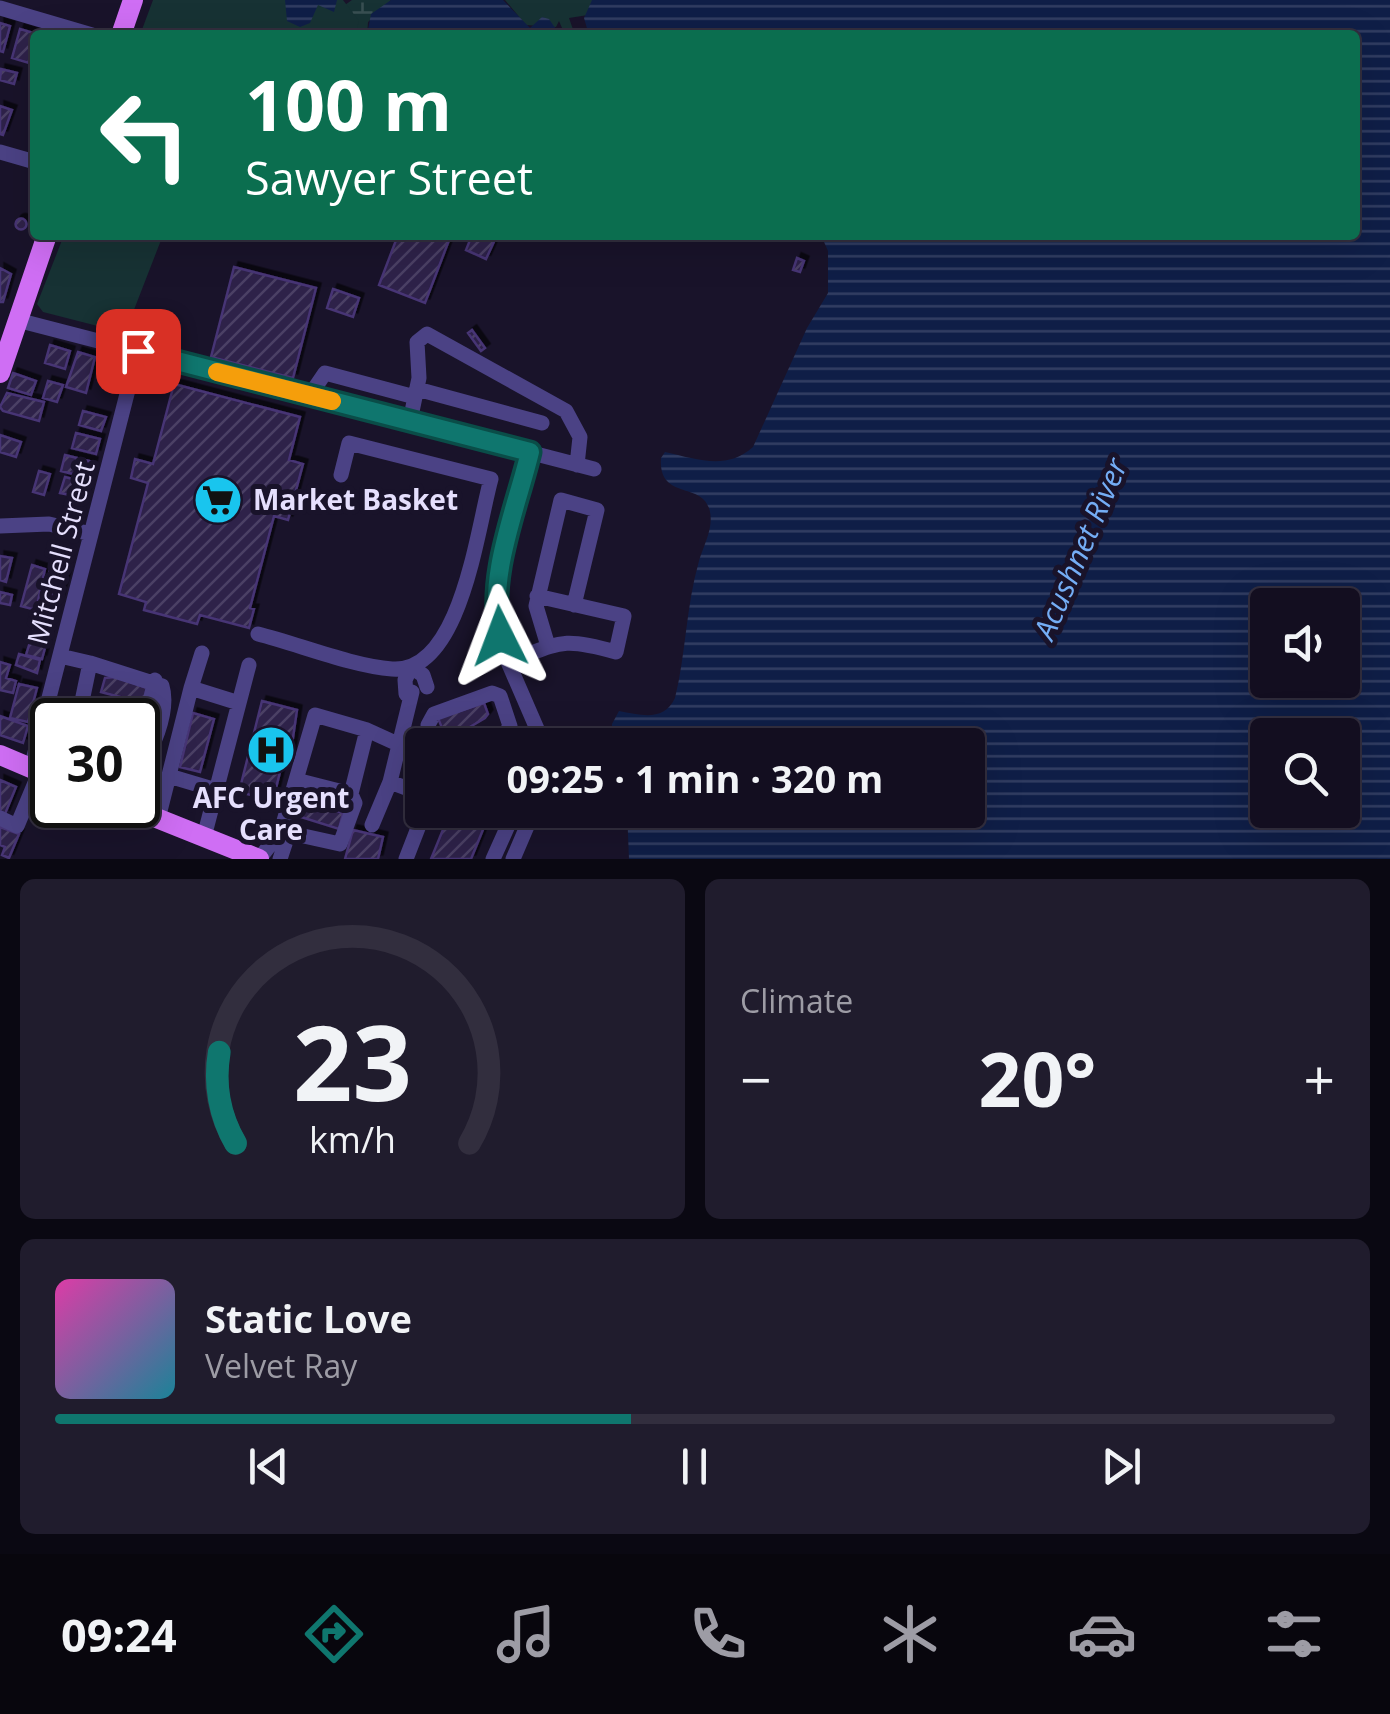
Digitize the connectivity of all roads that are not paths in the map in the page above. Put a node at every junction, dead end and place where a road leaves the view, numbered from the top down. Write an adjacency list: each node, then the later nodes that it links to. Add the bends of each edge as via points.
1 (134, 0): 4 (main road)
2 (0, 8): 3 (street)
3 (75, 30)
4 (122, 30)
5 (0, 152): 6 (street)
6 (30, 161)
7 (45, 240): 8 (main road)
8 (8, 317): 9 (street); 10 (main road)
9 (138, 351): 12 (street); 20 (street, Mitchell Street)
10 (0, 373)
11 (416, 393): 12 (street, via 325,373); 13 (street); 14 (street); 16 (street, via 417,342 427,334 566,411 580,437)
12 (310, 396): 13 (street)
13 (410, 421): 15 (street)
14 (542, 423)
15 (530, 452): 16 (street); 22 (street)
16 (577, 464): 17 (street)
17 (594, 469)
18 (340, 475): 21 (street, via 349,442 492,478)
19 (0, 526): 20 (street, via 50,524)
20 (92, 534): 28 (street, Mitchell Street)
21 (472, 546): 22 (street); 32 (street, via 450,632)
22 (504, 553): 29 (street, via 495,604)
23 (537, 596): 24 (street); 24 (street, via 560,500 597,510); 26 (street)
24 (574, 604): 26 (street, via 624,616 616,652 574,640)
25 (258, 634): 32 (street, via 392,669)
26 (548, 646): 29 (street)
27 (202, 653): 34 (street)
28 (60, 656): 30 (street); 35 (street, Mitchell Street)
29 (508, 662): 42 (street)
30 (90, 663): 33 (street); 36 (street)
31 (249, 665): 38 (street)
32 (411, 667): 44 (street, via 404,680 415,691)
33 (155, 680): 37 (street); 39 (street, via 165,696)
34 (192, 688): 38 (street); 48 (street)
35 (53, 698)
36 (83, 698)
37 (151, 698)
38 (238, 703): 52 (street)
39 (160, 715)
40 (429, 728): 41 (street, via 434,714 485,692 500,696)
41 (507, 728)
42 (534, 728)
43 (366, 730): 44 (street); 49 (street, via 315,715); 53 (street)
44 (401, 746): 45 (street); 50 (street)
45 (405, 748)
46 (0, 755): 47 (main road)
47 (30, 764)
48 (169, 776): 52 (street); 55 (street)
49 (296, 780): 53 (street); 62 (street)
50 (390, 782): 51 (street); 58 (street)
51 (405, 788)
52 (216, 790): 63 (street)
53 (351, 794): 62 (street, via 355,803 340,844)
54 (30, 798): 56 (street, via 17,826)
55 (160, 811)
56 (0, 818)
57 (160, 820): 63 (main road)
58 (372, 826)
59 (417, 828): 66 (street)
60 (507, 828): 67 (street)
61 (526, 828): 68 (street)
62 (281, 831): 64 (street); 65 (street)
63 (204, 837): 64 (main road)
64 (259, 859)
65 (280, 859)
66 (406, 859)
67 (493, 859)
68 (513, 859)

